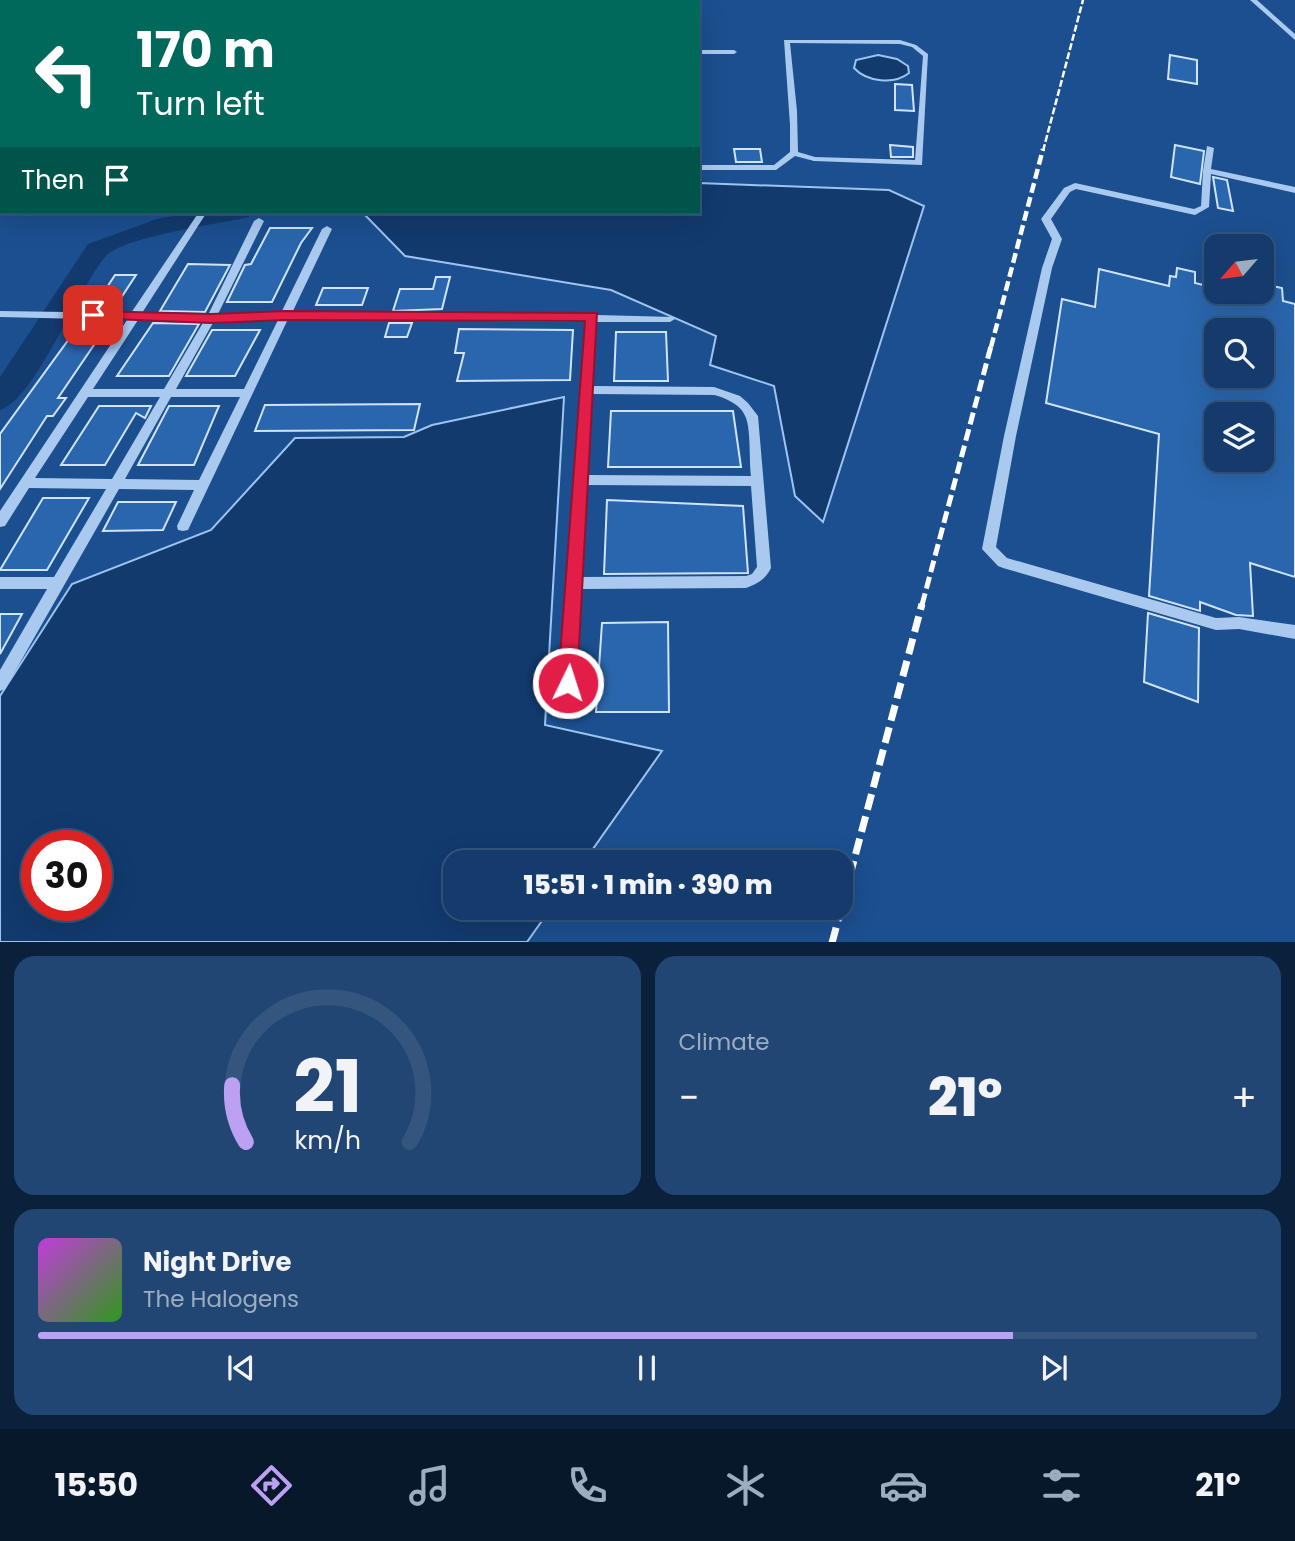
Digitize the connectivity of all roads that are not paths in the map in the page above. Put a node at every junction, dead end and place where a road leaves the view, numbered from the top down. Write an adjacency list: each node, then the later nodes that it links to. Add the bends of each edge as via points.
1 (1253, 0): 2 (street)
2 (1295, 38)
3 (700, 52): 4 (street)
4 (734, 52)
5 (1210, 148): 8 (street)
6 (794, 153): 6 (street, via 814,159 919,163 926,55 900,42 786,41 796,121); 7 (street, via 776,167)
7 (700, 167)
8 (1207, 171): 9 (street); 35 (street, via 1206,207 1200,211 1075,186 1046,219 1057,239 1010,436 989,549 1003,562 1216,624)
9 (1295, 190)
10 (201, 214): 12 (street)
11 (259, 220): 19 (street)
12 (192, 229): 18 (street)
13 (327, 229): 16 (street)
14 (0, 314): 15 (street)
15 (71, 314): 18 (street)
16 (285, 316): 17 (street); 19 (street); 24 (street)
17 (592, 316): 20 (street); 21 (street)
18 (135, 317): 19 (street); 22 (street)
19 (211, 318): 23 (street)
20 (670, 318)
21 (587, 390): 25 (street); 26 (street, via 732,395 752,416)
22 (87, 393): 23 (street); 27 (street)
23 (167, 393): 24 (street); 28 (street)
24 (247, 393): 29 (street)
25 (581, 480): 26 (street); 34 (street)
26 (757, 481): 34 (street, via 764,568 757,578 747,582)
27 (26, 482): 28 (street); 30 (street)
28 (116, 484): 29 (street); 33 (street)
29 (204, 485): 31 (street)
30 (0, 522)
31 (183, 526)
32 (0, 583): 33 (street)
33 (58, 583): 37 (street)
34 (574, 583): 36 (street)
35 (1295, 632)
36 (568, 683)
37 (0, 684)

